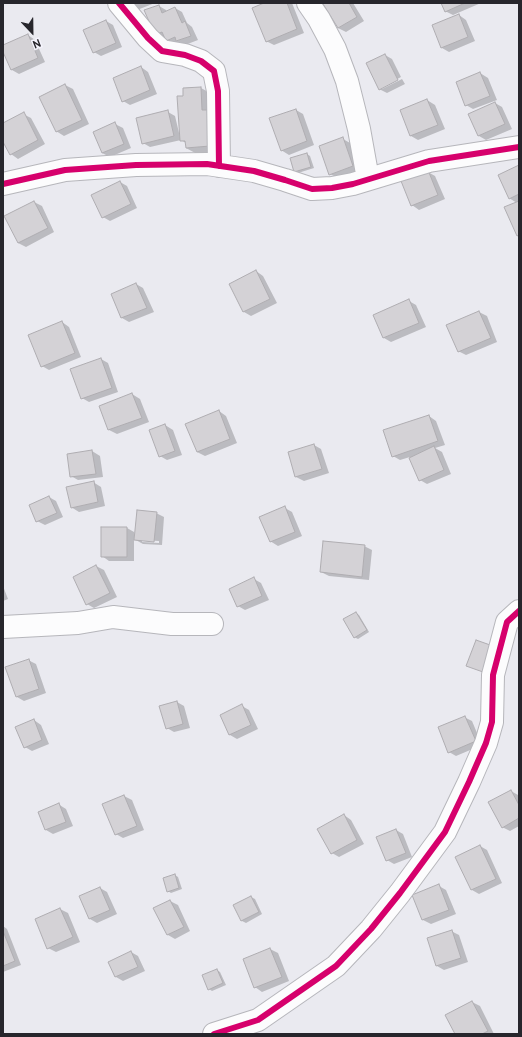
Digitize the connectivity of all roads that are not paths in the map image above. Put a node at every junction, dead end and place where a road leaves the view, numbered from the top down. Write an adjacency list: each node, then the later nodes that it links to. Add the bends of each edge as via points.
1 (119, 3): 4 (street, via 162,51 201,61 214,71 218,91)
2 (308, 3): 5 (street, via 335,49 347,81)
3 (519, 147): 5 (street, via 429,161)
4 (218, 166): 5 (street, via 254,171 312,189 332,188); 6 (street, via 136,165 65,170)
5 (368, 179)
6 (4, 182)
7 (519, 612): 10 (street, via 507,622 493,675 492,722 486,743 445,832 372,929 336,966)
8 (212, 624): 9 (street, via 172,624 113,617 78,623)
9 (3, 627)
10 (259, 1027): 11 (street)
11 (214, 1034)

